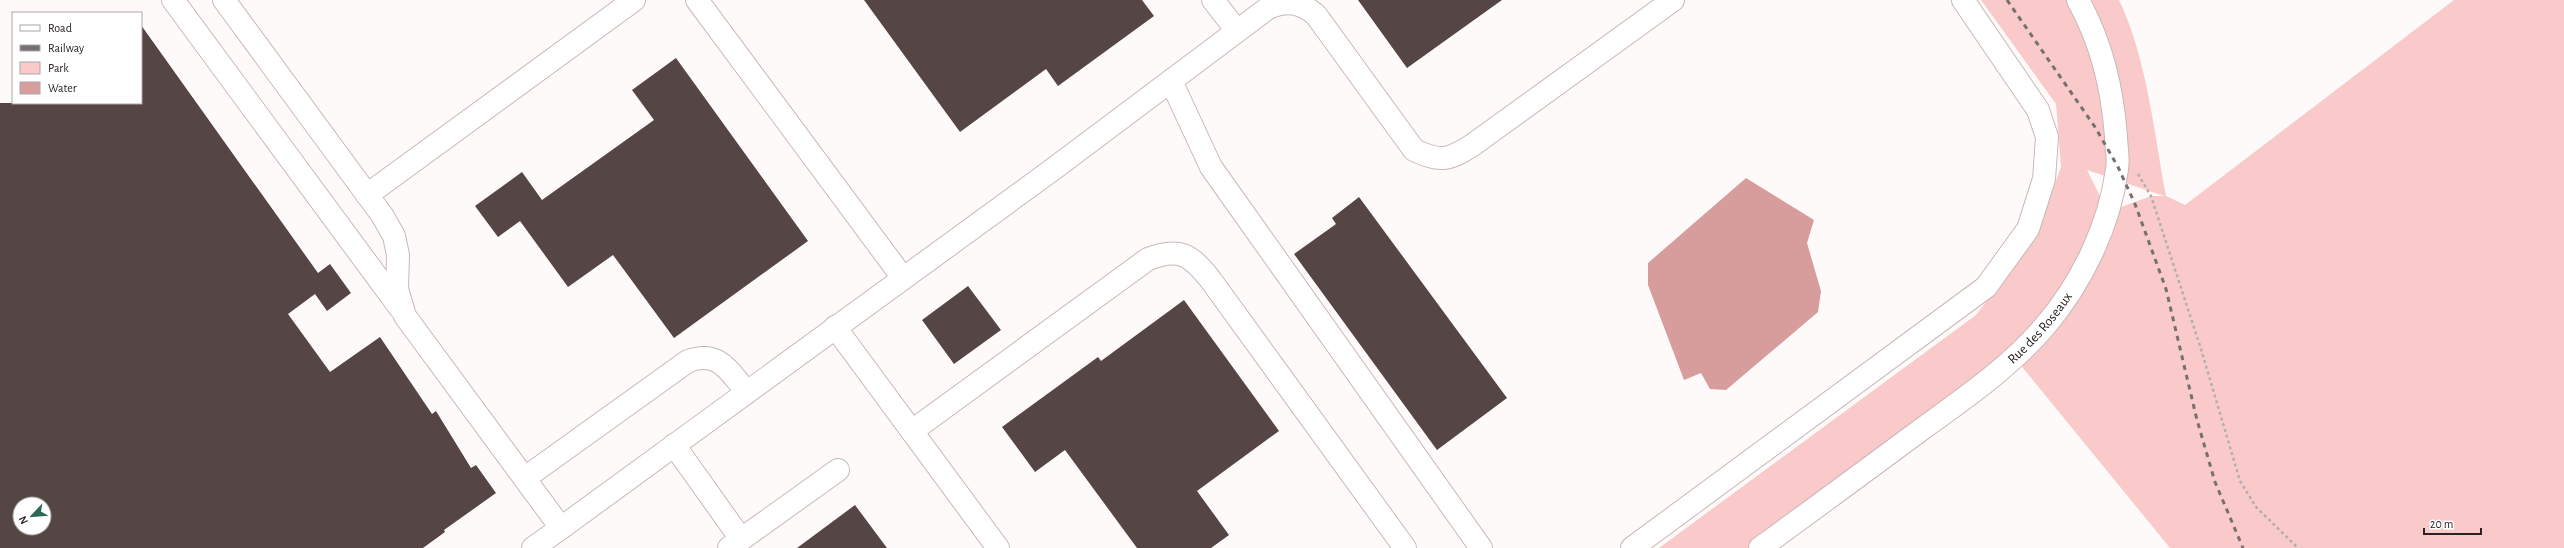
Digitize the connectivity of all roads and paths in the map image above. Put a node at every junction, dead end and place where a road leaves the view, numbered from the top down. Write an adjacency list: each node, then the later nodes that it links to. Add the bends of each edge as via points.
1 (173, 0): 14 (street)
2 (224, 0): 12 (street)
3 (634, 0): 12 (street)
4 (697, 0): 13 (street)
5 (1214, 0): 9 (street)
6 (1673, 0): 9 (street, via 1474,144 1458,155 1446,159 1432,159 1414,150 1316,15 1307,8 1296,4 1277,4)
7 (1963, 0): 27 (street, via 2038,110 2047,137 2044,178 2028,229 1986,287)
8 (2078, 0): 28 (street, Rue des Roseaux, via 2091,24 2106,65 2113,103 2118,167 2108,212 2066,299 2034,337 1980,387)
9 (1237, 32): 10 (street)
10 (1171, 80): 13 (street); 26 (street, via 1211,167)
11 (2135, 171): 29 (path, via 2151,196 2201,348 2240,481 2256,507)
12 (367, 195): 14 (street, via 394,236 398,255 397,289)
13 (903, 278): 15 (street)
14 (405, 316): 20 (street)
15 (835, 328): 16 (street); 17 (street)
16 (747, 392): 18 (street); 20 (street, via 721,363 712,358 701,357 688,362)
17 (912, 431): 24 (street); 25 (street, via 1148,259 1166,252 1182,254 1195,261 1210,279)
18 (674, 445): 21 (street); 22 (street)
19 (838, 470): 22 (street)
20 (525, 478): 21 (street)
21 (561, 528): 23 (street)
22 (735, 544)
23 (533, 548)
24 (998, 548)
25 (1405, 548)
26 (1481, 548)
27 (1632, 548)
28 (1760, 548)
29 (2298, 548)

